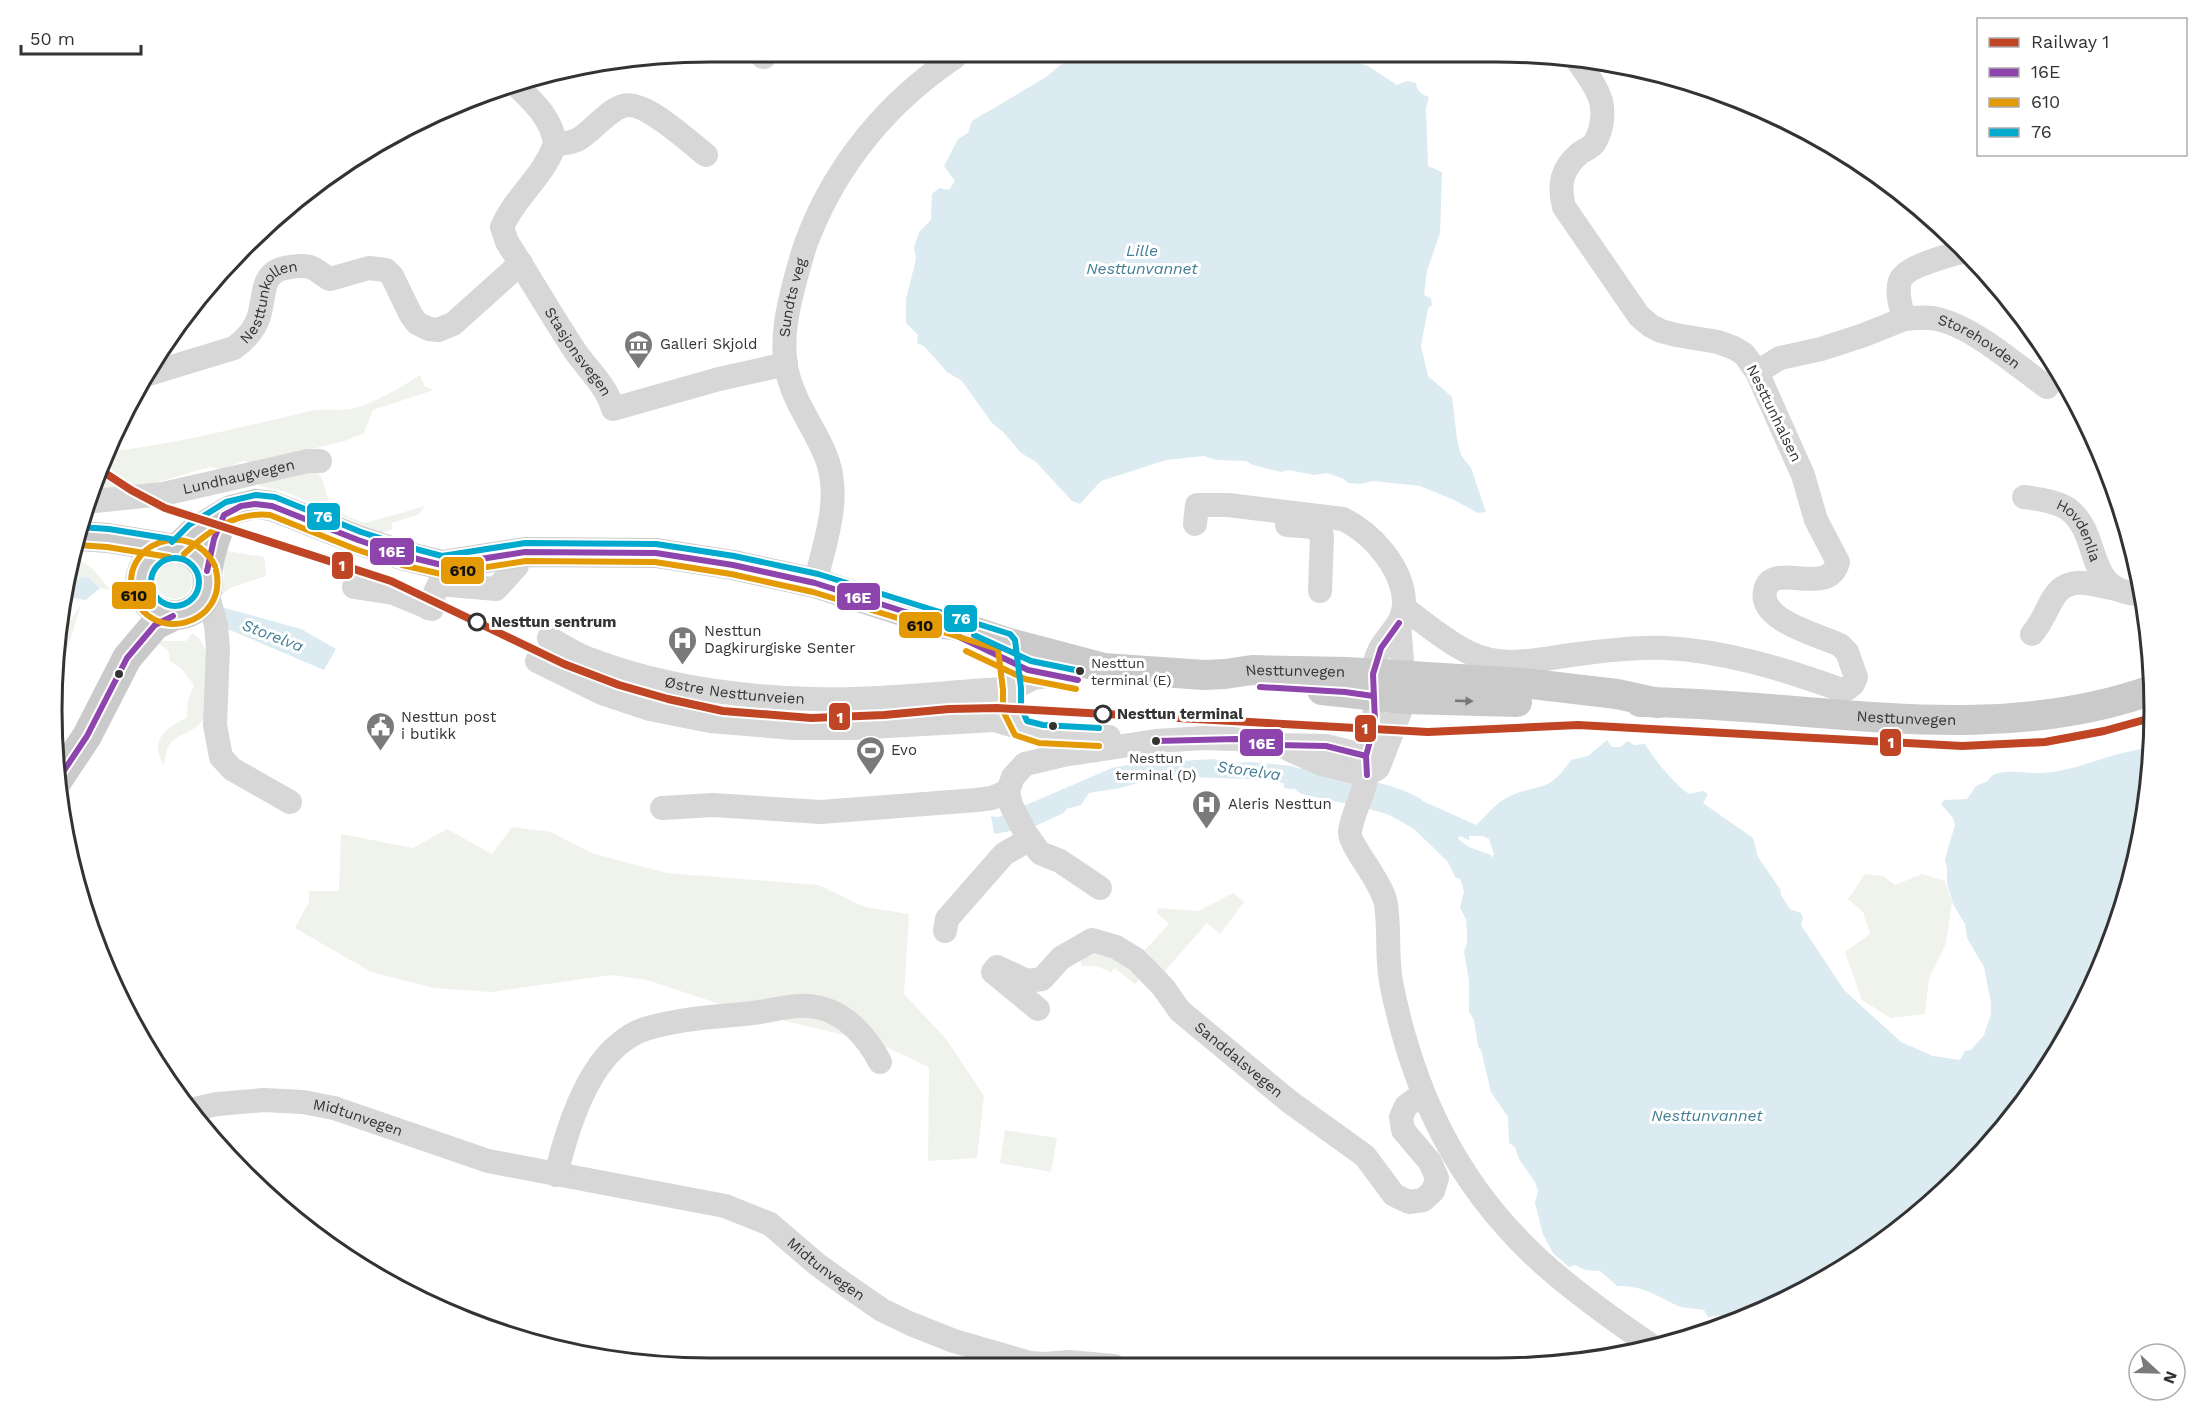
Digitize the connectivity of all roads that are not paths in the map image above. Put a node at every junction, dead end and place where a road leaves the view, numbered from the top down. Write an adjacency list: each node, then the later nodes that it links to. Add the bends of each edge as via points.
1 (948, 62): 9 (street, Sundts veg, via 905,94 872,129 826,200 807,238 786,318)
2 (1582, 67): 11 (street, Nesttunhalsen, via 1601,102 1601,126 1594,143 1566,168 1560,194 1564,207 1639,316 1660,331 1734,348 1744,354)
3 (521, 90): 4 (street, via 540,109)
4 (555, 144): 5 (street, via 579,141 622,106 633,105); 7 (street, Stasjonsvegen, via 544,170 509,211 502,227)
5 (706, 155)
6 (1956, 254): 8 (street, via 1904,274 1898,292)
7 (525, 269): 9 (street, Stasjonsvegen, via 586,368 607,392 613,408); 10 (street, Nesttunkollen, via 453,324 438,330 417,323 386,270 369,268 330,279 310,267 281,268 269,278 259,316 244,341 234,348)
8 (1904, 319): 11 (street, Storehovden, via 1842,342 1780,358); 12 (street, Storehovden, via 1939,319 1953,324)
9 (786, 364): 25 (street, Sundts veg, via 797,402 826,456 831,474 831,515)
10 (157, 371)
11 (1757, 372): 32 (street, Nesttunhalsen, via 1803,475 1816,520 1838,562 1833,574 1826,578 1773,580 1765,589 1764,598 1773,614 1782,620 1840,645 1847,652 1856,677 1846,689 1738,659 1667,648 1524,663 1499,662 1467,652)
12 (2047, 387)
13 (320, 461): 15 (street, Lundhaugvegen, via 163,494)
14 (2024, 497): 27 (street, Hovdenlia, via 2067,508 2087,533 2099,572)
15 (96, 501)
16 (224, 515): 22 (main road, Nesttunvegen); 24 (main road, via 214,539); 25 (main road, Nesttunvegen, via 241,506 272,506 358,540 442,565 525,552 656,554)
17 (1273, 517): 18 (street); 19 (street, via 1228,505 1197,505); 28 (street, via 1314,527 1322,536); 32 (street, via 1327,516 1356,525 1398,577 1404,599)
18 (1224, 519)
19 (1195, 524)
20 (86, 536): 22 (main road)
21 (85, 539): 30 (main road, via 119,562)
22 (174, 548): 24 (main road, via 196,555); 30 (main road, via 159,551 143,568)
23 (517, 566): 26 (street, via 496,589 439,584 430,609 393,593)
24 (207, 582): 31 (main road, via 197,607); 35 (street)
25 (815, 583): 38 (main road, Nesttunvegen, via 943,624)
26 (354, 586)
27 (2117, 589): 29 (street, Hovdenlia); 33 (street, Hovdenlia, via 2085,583 2062,586)
28 (1320, 591)
29 (2133, 593)
30 (144, 596): 31 (main road, via 154,608); 36 (main road)
31 (178, 615): 35 (street, via 198,624); 36 (main road, via 155,625)
32 (1402, 616): 39 (street, via 1381,648); 40 (street)
33 (2032, 634)
34 (549, 638): 38 (street, Østre Nesttunveien, via 588,659 656,679 745,695 868,698)
35 (219, 648): 47 (street, via 215,725 221,757 232,769)
36 (127, 658): 44 (main road, via 87,736)
37 (537, 660): 42 (street, via 602,693 650,709 710,721 852,728 995,720)
38 (1007, 671): 39 (main road, Nesttunvegen, via 1104,668 1204,675 1252,670); 39 (main road, Nesttunvegen, via 1028,670 1096,682 1189,690 1260,687 1345,692); 42 (street, via 1012,709)
39 (1373, 685): 40 (main road, Nesttunvegen); 45 (street, via 1375,722)
40 (1405, 688): 41 (main road, Nesttunvegen, via 1523,683 1658,703 1924,720 2008,720 2088,709); 45 (street, via 1378,768)
41 (2143, 693)
42 (1021, 728): 43 (street, via 1041,734)
43 (1156, 741): 45 (street, via 1236,739 1326,746); 46 (street, via 1025,764 1013,777)
44 (64, 764)
45 (1366, 770): 54 (street, via 1349,833 1386,904 1391,985)
46 (1009, 798): 48 (street, via 821,812 713,806); 49 (street)
47 (290, 802)
48 (662, 808)
49 (1024, 840): 50 (street); 51 (street, via 1004,854 947,919)
50 (1100, 888)
51 (952, 925)
52 (1038, 1009): 54 (street, Sanddalsvegen, via 993,972 997,967 1028,981 1042,979 1061,958 1092,940 1116,947 1137,960 1180,1011 1290,1102 1365,1156 1394,1196 1408,1202 1423,1200 1433,1191 1437,1178 1430,1162 1403,1130 1401,1117 1406,1106)
53 (880, 1062): 56 (street, via 858,1030 821,1008 783,1007 644,1029 616,1047 599,1066 583,1093)
54 (1422, 1094): 57 (street, via 1444,1139 1511,1232 1567,1284)
55 (198, 1108): 56 (street, Midtunvegen, via 264,1100 303,1102 334,1108 488,1161)
56 (556, 1175): 58 (street, Midtunvegen, via 713,1203 744,1213 770,1224 818,1265 882,1310 954,1341)
57 (1644, 1341)
58 (1013, 1358)

